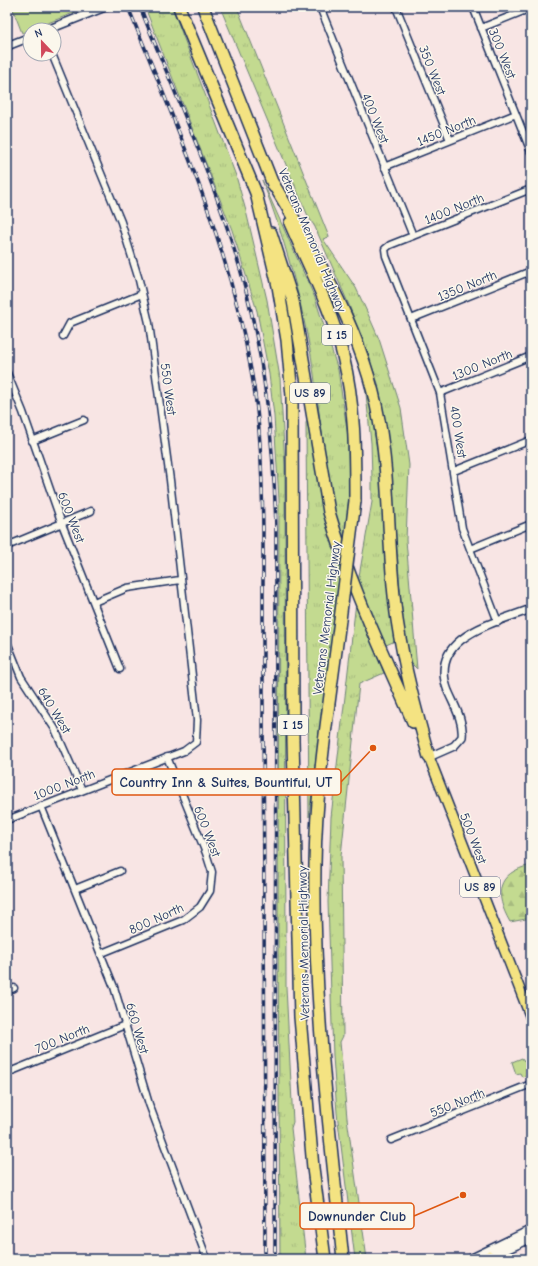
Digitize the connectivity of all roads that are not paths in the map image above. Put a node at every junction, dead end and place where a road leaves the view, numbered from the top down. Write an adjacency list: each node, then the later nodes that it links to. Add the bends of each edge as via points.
1 (105, 7): 8 (street)
2 (179, 7): 19 (highway, Veterans Memorial Highway / I 15)
3 (203, 7): 17 (highway, Veterans Memorial Highway / I 15)
4 (320, 7): 16 (street, 400 West)
5 (396, 7): 14 (street, 350 West)
6 (473, 7): 9 (street, 300 West)
7 (531, 8): 9 (street)
8 (62, 24)
9 (481, 28): 13 (street, 300 West)
10 (22, 40): 11 (street)
11 (7, 46)
12 (55, 62): 23 (street, 550 West, via 121,222)
13 (516, 114): 14 (street, 1450 North); 15 (street, 300 West)
14 (450, 140): 16 (street, 1450 North)
15 (531, 152)
16 (384, 166): 20 (street, 400 West)
17 (271, 180): 45 (highway, US 89, via 321,265 348,321 371,387 379,420 387,478 397,620 409,686); 66 (highway, Veterans Memorial Highway / I 15, bridge, via 333,321 352,406 355,446 355,501 326,733 315,863 320,1032)
18 (531, 189): 20 (street, 1400 North)
19 (256, 193): 45 (highway, US 89, via 293,301 322,482 338,544 367,617); 65 (highway, Veterans Memorial Highway / I 15, via 278,286 287,340 292,396 293,740 300,1017 313,1168)
20 (412, 236): 21 (street, 1400 North)
21 (385, 249): 24 (street, 400 West)
22 (531, 271): 24 (street, 1350 North)
23 (142, 294): 25 (street, via 70,323); 38 (street, 550 West, via 149,323 161,409)
24 (411, 319): 28 (street, 400 West)
25 (63, 336)
26 (531, 356): 28 (street, 1300 North)
27 (7, 373): 31 (street, 600 West)
28 (440, 393): 32 (street, 400 West)
29 (84, 420): 31 (street)
30 (531, 440): 32 (street)
31 (32, 441): 34 (street, 600 West)
32 (454, 471): 37 (street, 400 West, via 462,528)
33 (91, 511): 34 (street)
34 (62, 524): 36 (street); 39 (street, 600 West)
35 (531, 524): 37 (street)
36 (7, 546)
37 (470, 549): 41 (street, 400 West)
38 (180, 580): 39 (street, via 127,588); 44 (street, 550 West, via 198,720)
39 (94, 602): 43 (street, 600 West)
40 (531, 609): 41 (street)
41 (498, 622): 45 (street, via 464,636 449,652 444,677 462,726 462,737 454,746)
42 (7, 642): 47 (street, 640 West, via 21,677 55,729)
43 (120, 669)
44 (196, 742): 46 (street, 1000 North, via 184,751)
45 (429, 756): 56 (main road, 500 West / US 89)
46 (167, 757): 47 (street, 1000 North); 52 (street, 600 West, via 206,853 212,872)
47 (82, 790): 48 (street, 1000 North)
48 (41, 806): 49 (street, 1000 North); 51 (street, 660 West)
49 (7, 820)
50 (120, 871): 51 (street)
51 (75, 889): 53 (street, 660 West)
52 (210, 891): 53 (street, 800 North, via 200,908 184,920)
53 (102, 953): 57 (street, 660 West)
54 (14, 988): 55 (street)
55 (7, 991)
56 (531, 1018)
57 (125, 1025): 58 (street, 700 North); 64 (street, 660 West, via 149,1104)
58 (7, 1073)
59 (531, 1084): 60 (street, 550 North)
60 (391, 1140)
61 (531, 1230): 67 (main road)
62 (531, 1238): 63 (main road)
63 (487, 1258)
64 (206, 1259)
65 (325, 1259)
66 (343, 1259)
67 (471, 1259)

